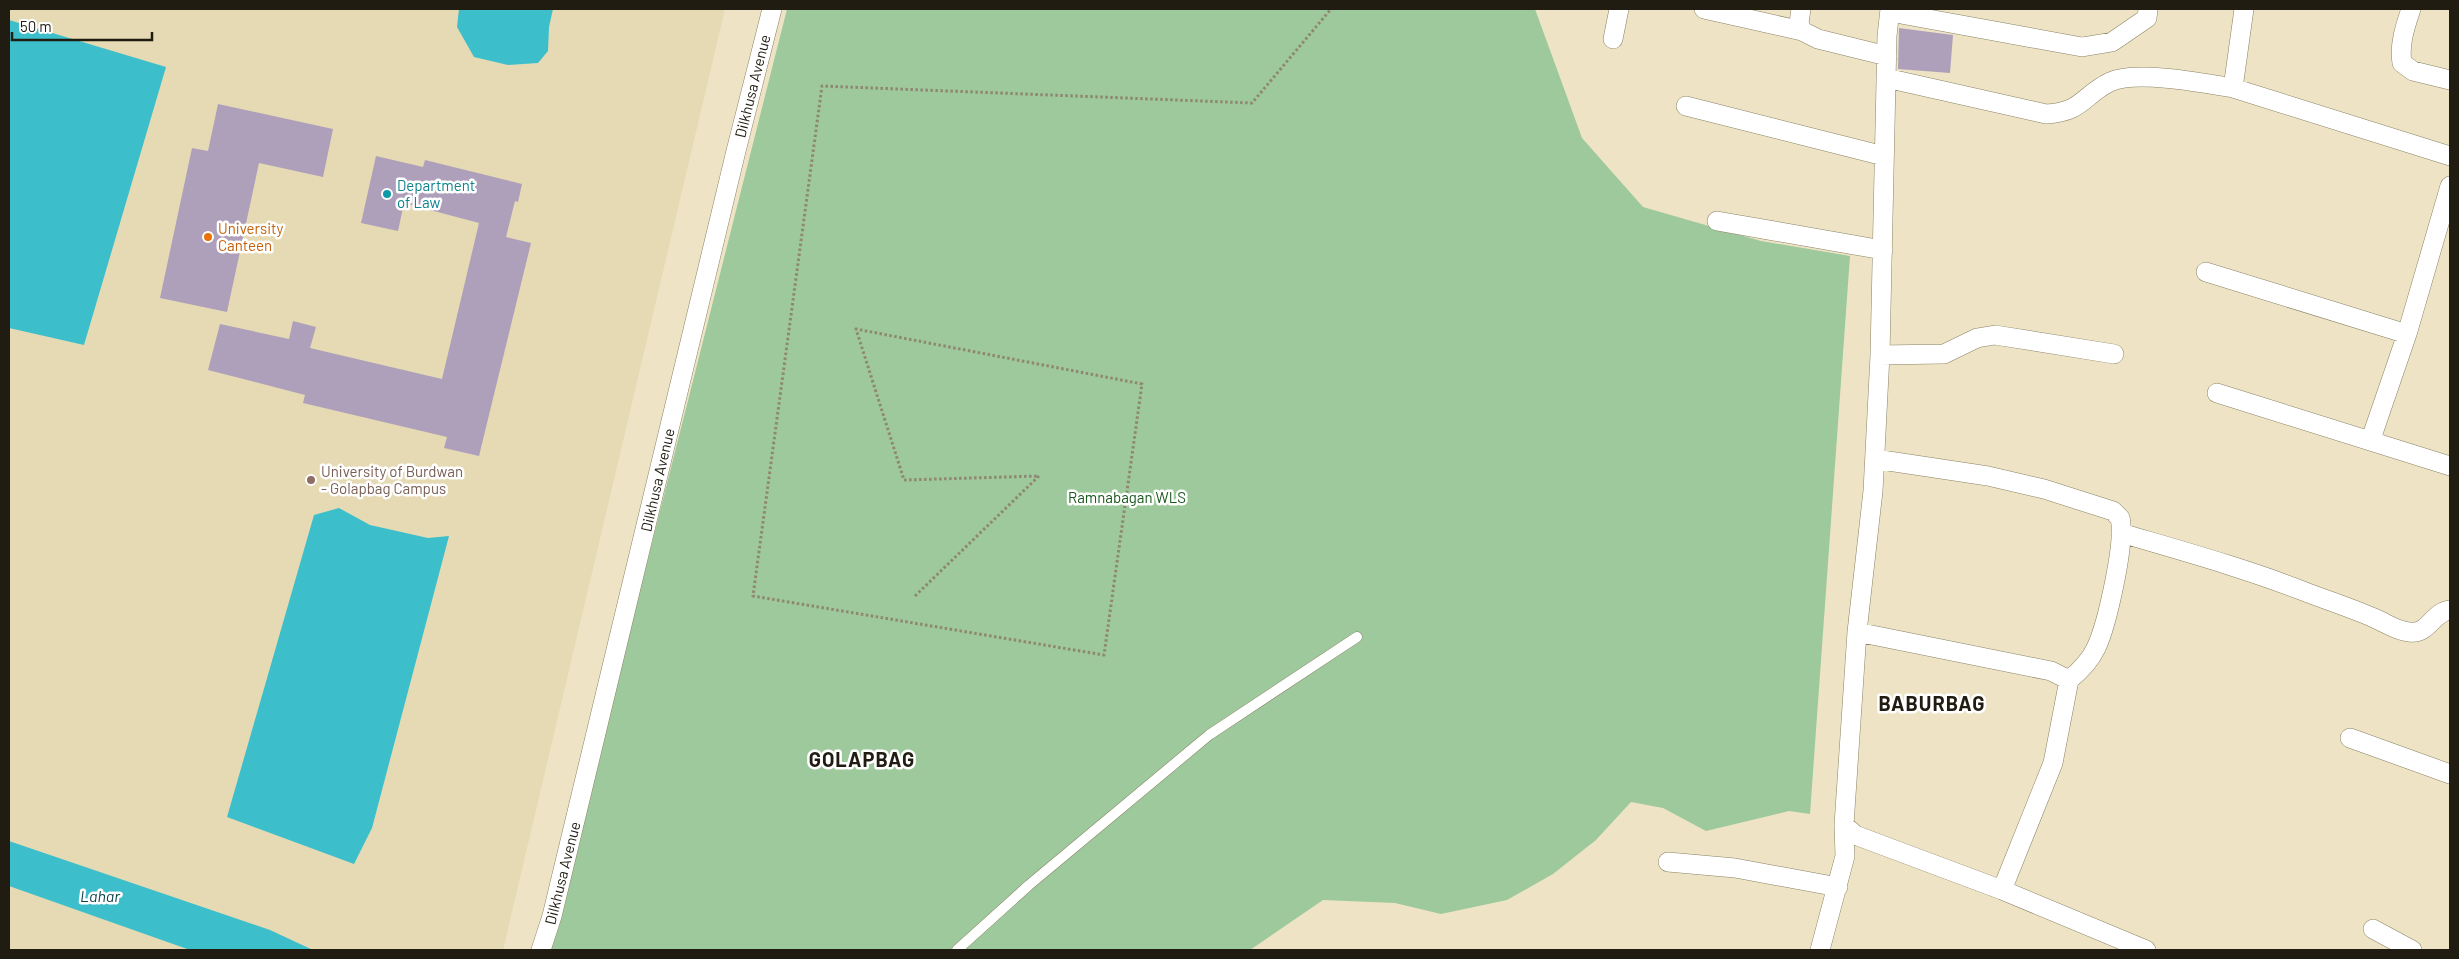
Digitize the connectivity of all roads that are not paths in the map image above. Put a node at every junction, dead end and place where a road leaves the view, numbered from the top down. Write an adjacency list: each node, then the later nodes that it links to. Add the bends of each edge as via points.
1 (772, 9): 41 (street, Dilkhusa Avenue, via 552,916)
2 (1619, 9): 10 (street)
3 (1704, 9): 9 (street)
4 (1801, 9): 9 (street, via 1799,23)
5 (2148, 9): 8 (street, via 2147,18 2112,42 2082,47)
6 (2244, 9): 14 (street)
7 (2411, 9): 13 (street, via 2402,39 2402,63 2413,71)
8 (1890, 10): 11 (street)
9 (1802, 32): 11 (street)
10 (1613, 39)
11 (1886, 56): 12 (street)
12 (1886, 78): 14 (street, via 2046,114 2062,113 2081,104 2110,82 2127,78 2197,82); 16 (street)
13 (2450, 80)
14 (2233, 88): 17 (street)
15 (1686, 106): 16 (street)
16 (1884, 156): 20 (street)
17 (2450, 156)
18 (2450, 186): 22 (street)
19 (1717, 221): 20 (street)
20 (1882, 250): 24 (street)
21 (2206, 272): 22 (street)
22 (2407, 334): 26 (street)
23 (2114, 354): 24 (street, via 1995,336 1977,338 1944,354)
24 (1880, 355): 27 (street)
25 (2217, 393): 26 (street)
26 (2370, 439): 28 (street)
27 (1875, 460): 29 (street, via 1988,476 2044,489 2113,511 2120,518); 31 (street)
28 (2450, 466)
29 (2121, 533): 30 (street, via 2290,586 2398,630 2420,631 2429,626 2436,616); 33 (street, via 2103,632 2086,665)
30 (2450, 610)
31 (1857, 632): 33 (street, via 2051,671); 36 (street)
32 (1357, 637): 42 (lane, via 1209,735 1029,885)
33 (2068, 680): 39 (street, via 2052,763)
34 (2350, 738): 35 (street)
35 (2450, 774)
36 (1844, 825): 38 (street, via 1845,856); 39 (street, via 1862,837)
37 (1668, 862): 38 (street, via 1735,868)
38 (1838, 887): 43 (street)
39 (2002, 890): 44 (street)
40 (2372, 929): 45 (street)
41 (541, 950)
42 (957, 950)
43 (1820, 950)
44 (2146, 950)
45 (2412, 950)

